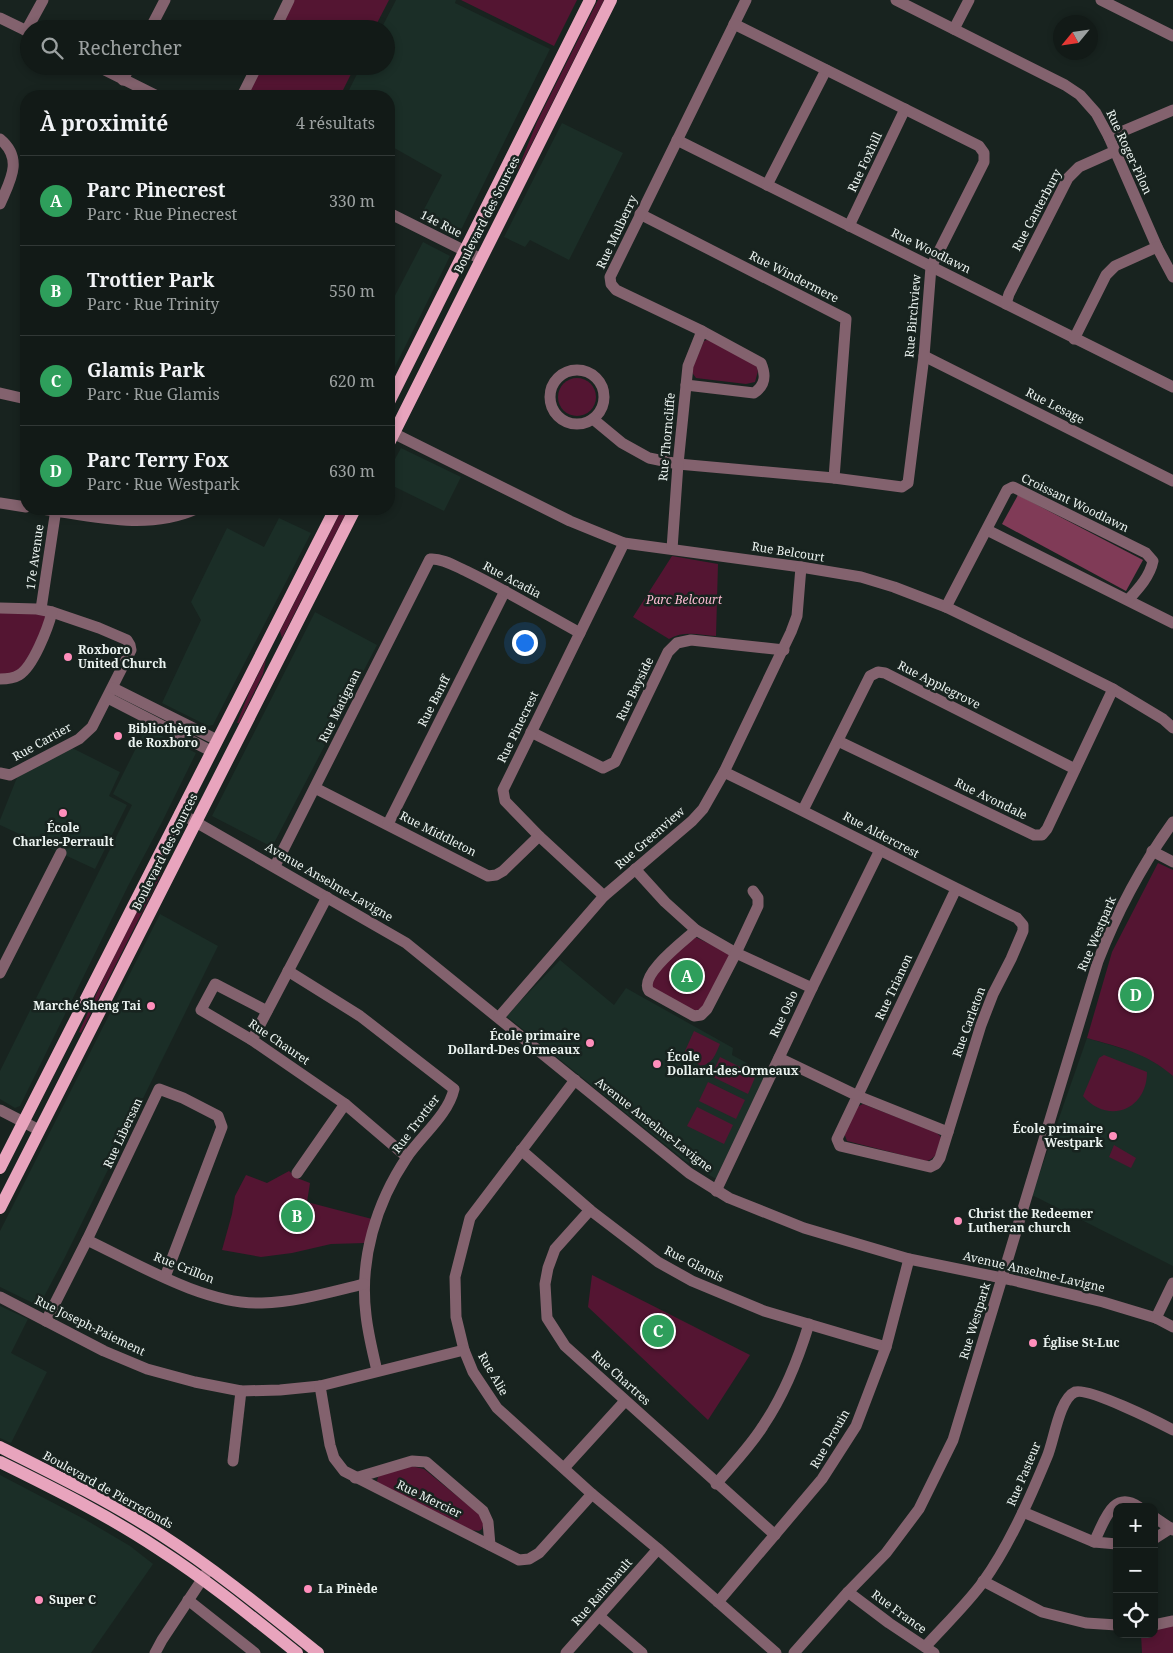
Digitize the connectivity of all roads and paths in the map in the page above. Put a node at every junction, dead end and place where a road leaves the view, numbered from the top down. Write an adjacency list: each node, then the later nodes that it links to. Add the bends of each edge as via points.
1 (43, 0): 12 (street)
2 (165, 0): 13 (street)
3 (289, 0): 14 (street)
4 (590, 0): 38 (main road, Boulevard des Sources)
5 (611, 0): 39 (main road, Boulevard des Sources)
6 (746, 0): 15 (street, Rue Mulberry)
7 (896, 0): 17 (street, Rue Roger-Pilon)
8 (969, 0): 17 (street)
9 (1101, 0): 10 (street)
10 (1123, 5): 18 (street)
11 (0, 18): 16 (street)
12 (34, 20)
13 (155, 20)
14 (279, 20)
15 (734, 24): 19 (street, Rue Birchview); 30 (street, Rue Mulberry)
16 (20, 28)
17 (954, 29): 28 (street, Rue Roger-Pilon, via 1080,95 1096,113)
18 (1173, 36)
19 (826, 70): 26 (street, Rue Birchview); 32 (street)
20 (114, 75): 23 (street)
21 (126, 75): 23 (street)
22 (252, 75): 25 (street)
23 (123, 80): 24 (street)
24 (144, 90)
25 (245, 90)
26 (905, 109): 36 (street, Rue Foxhill); 40 (street, Rue Birchview, via 979,146 984,153 984,162)
27 (1173, 110): 28 (street)
28 (1109, 137): 31 (street, Rue Roger-Pilon)
29 (0, 139): 33 (street, via 7,144 14,159 13,173)
30 (677, 140): 32 (street, Rue Woodlawn); 34 (street, Rue Mulberry)
31 (1115, 151): 37 (street, Rue Roger-Pilon); 42 (street, Rue Canterbury, via 1079,167 1068,178)
32 (767, 185): 36 (street, Rue Woodlawn)
33 (0, 204)
34 (640, 214): 43 (street, Rue Mulberry, via 610,277 611,284 616,290); 55 (street, Rue Windermere, via 846,319)
35 (395, 216): 38 (street, 14e Rue)
36 (849, 226): 40 (street, Rue Woodlawn)
37 (1157, 247): 41 (street, Rue Roger-Pilon); 44 (street, via 1116,266 1106,275)
38 (465, 251): 39 (street, 14e Rue); 48 (main road, Boulevard des Sources)
39 (481, 259): 52 (main road, Boulevard des Sources)
40 (931, 267): 42 (street, Rue Woodlawn); 45 (street, Rue Birchview)
41 (1173, 277)
42 (1006, 304): 44 (street, Rue Woodlawn)
43 (702, 330): 46 (street, Rue Thorncliffe, via 688,366); 46 (street, Rue Mulberry, via 761,363 764,380 754,393)
44 (1074, 339): 47 (street, Rue Woodlawn)
45 (924, 356): 55 (street, Rue Birchview, via 908,483 902,487); 56 (street, Rue Lesage)
46 (686, 385): 54 (street, Rue Thorncliffe)
47 (1173, 387)
48 (395, 390)
49 (0, 393): 50 (street)
50 (20, 398)
51 (593, 419): 51 (street, via 586,423 569,423 556,413 550,397 562,375 580,371 588,373 602,386 604,404); 54 (street, Rue Birchview, via 622,443 649,458)
52 (395, 426)
53 (395, 438): 65 (street, Rue Belcourt, via 570,521)
54 (678, 464): 55 (street, Rue Birchview); 66 (street, Rue Thorncliffe)
55 (834, 478)
56 (1173, 482)
57 (0, 503): 58 (street)
58 (20, 505)
59 (56, 515): 73 (street, 17e Avenue)
60 (88, 515): 61 (street, via 134,522)
61 (175, 515)
62 (332, 515): 75 (main road, Boulevard des Sources)
63 (353, 515): 79 (main road, Boulevard des Sources)
64 (987, 530): 70 (street); 70 (street, Croissant Woodlawn, via 1006,490 1013,487 1146,553 1153,561 1152,569); 71 (street, Croissant Woodlawn)
65 (624, 542): 66 (street, Rue Belcourt); 76 (street, Rue Pinecrest)
66 (672, 549): 68 (street, Rue Belcourt)
67 (430, 559): 69 (street, Rue Acadia, via 449,563); 89 (street, Rue Matignan)
68 (800, 567): 71 (street, Rue Belcourt, via 861,577); 77 (street, Rue Greenview, via 797,616)
69 (505, 591): 76 (street, Rue Acadia); 94 (street, Rue Banff)
70 (1129, 600): 74 (street)
71 (946, 607): 80 (street, Rue Belcourt)
72 (0, 608): 73 (street, Rue Cartier)
73 (47, 610): 78 (street, 17e Avenue, via 46,629 31,661 18,676); 81 (street, Rue Cartier, via 127,640 131,650)
74 (1173, 623)
75 (272, 632): 79 (main road, via 277,640 268,663); 85 (main road, Boulevard des Sources)
76 (580, 634): 83 (street, Rue Pinecrest)
77 (784, 650): 83 (street, Rue Bayside, via 691,640 677,643 668,652 615,762 603,768); 87 (street, Rue Greenview)
78 (0, 679)
79 (269, 679): 92 (main road, Boulevard des Sources)
80 (1113, 689): 82 (street, Rue Belcourt); 86 (street, Rue Avondale)
81 (110, 693): 85 (street); 88 (street, Rue Cartier, via 92,728 79,739 10,775)
82 (1173, 728)
83 (531, 732): 95 (street, Rue Pinecrest, via 503,790 505,801)
84 (838, 741): 86 (street, Rue Avondale, via 1034,835 1042,835 1047,829); 86 (street, Rue Applegrove, via 870,676 878,672); 90 (street, Rue Applegrove)
85 (214, 745): 91 (main road, Boulevard des Sources)
86 (1075, 770)
87 (724, 772): 90 (street, Rue Aldercrest); 101 (street, Rue Greenview, via 704,809)
88 (0, 773)
89 (315, 788): 94 (street, Rue Middleton); 100 (street, Rue Matignan)
90 (803, 810): 96 (street, Rue Aldercrest)
91 (180, 812): 92 (street, Avenue Anselme-Lavigne); 120 (main road, Boulevard des Sources)
92 (196, 821): 100 (street, Avenue Anselme-Lavigne); 121 (main road, Boulevard des Sources)
93 (1173, 822): 97 (street, Rue Westpark)
94 (388, 824): 95 (street, Rue Middleton, via 488,876 503,871)
95 (539, 836): 104 (street, Rue Pinecrest)
96 (880, 850): 102 (street, Rue Aldercrest); 111 (street, Rue Oslo)
97 (1152, 851): 99 (street); 133 (street, Rue Westpark, via 1098,961)
98 (61, 853): 110 (street)
99 (1173, 862)
100 (275, 866): 105 (street, Avenue Anselme-Lavigne)
101 (635, 869): 104 (street, Rue Greenview); 107 (street)
102 (956, 889): 106 (street, Rue Aldercrest, via 1017,918); 117 (street, Rue Trianon)
103 (753, 891): 108 (street, via 758,898 758,906)
104 (604, 896): 113 (street, Rue Greenview)
105 (327, 897): 109 (street); 113 (street, Avenue Anselme-Lavigne, via 406,943)
106 (1022, 925): 122 (street, Rue Carleton, via 1023,931 981,1025)
107 (696, 930): 108 (street); 108 (street, via 652,970 646,981 649,991 694,1016 702,1015)
108 (736, 953): 111 (street)
109 (288, 971): 112 (street); 124 (street, Rue Trottier, via 360,1016 454,1089 451,1100)
110 (0, 973)
111 (812, 988): 115 (street, Rue Oslo)
112 (267, 1011): 114 (street); 114 (street, Rue Chauret, via 216,984 201,1010)
113 (499, 1017): 116 (street, Avenue Anselme-Lavigne)
114 (252, 1040): 118 (street, Rue Chauret)
115 (779, 1058): 117 (street); 127 (street, Rue Oslo)
116 (575, 1080): 123 (street, Rue Alie); 127 (street, Avenue Anselme-Lavigne, via 689,1173)
117 (858, 1096): 122 (street); 122 (street, Rue Carleton, via 837,1138 840,1146 930,1167 940,1158)
118 (345, 1104): 124 (street, Rue Chauret); 126 (street)
119 (0, 1110): 120 (street)
120 (23, 1122): 121 (street); 125 (main road, Boulevard des Sources)
121 (39, 1130): 128 (main road, Boulevard des Sources)
122 (948, 1132)
123 (522, 1150): 129 (street, Rue Glamis); 142 (street, Rue Alie, via 470,1218 456,1277 456,1317)
124 (407, 1158): 135 (street, Rue Trottier, via 382,1201 368,1252)
125 (0, 1168)
126 (297, 1173)
127 (716, 1191): 131 (street, Avenue Anselme-Lavigne, via 804,1228)
128 (0, 1208)
129 (590, 1210): 139 (street, Rue Glamis, via 658,1262 692,1281 764,1311); 146 (street, Rue Chartres, via 555,1249 544,1284 548,1318 565,1346)
130 (87, 1240): 132 (street, Rue Crillon); 132 (street, Rue Libersan, via 158,1089 183,1098 218,1116 222,1128); 138 (street, Rue Libersan)
131 (909, 1259): 133 (street, Avenue Anselme-Lavigne); 141 (street, Rue Drouin)
132 (165, 1277): 135 (street, Rue Crillon, via 193,1290 242,1302 261,1303 300,1300)
133 (1003, 1278): 137 (street, Avenue Anselme-Lavigne); 170 (street, Rue Westpark, via 945,1458 919,1509 886,1552)
134 (1173, 1283): 137 (street)
135 (364, 1284): 143 (street, Rue Trottier, via 366,1316)
136 (0, 1297): 138 (street, Rue Joseph-Paiement)
137 (1156, 1318): 140 (street, Avenue Anselme-Lavigne)
138 (46, 1321): 145 (street, Rue Joseph-Paiement, via 147,1369)
139 (809, 1324): 141 (street, Rue Glamis); 153 (street, via 793,1373 775,1406)
140 (1173, 1327)
141 (886, 1347): 161 (street, Rue Drouin, via 856,1426 822,1479)
142 (464, 1350): 143 (street, Rue Joseph-Paiement); 151 (street, Rue Alie, via 473,1372 497,1408)
143 (377, 1371): 144 (street, Rue Joseph-Paiement)
144 (320, 1386): 145 (street, Rue Joseph-Paiement); 152 (street, Rue Mercier, via 334,1458 344,1471)
145 (241, 1391): 150 (street)
146 (625, 1401): 151 (street); 153 (street, Rue Chartres)
147 (1173, 1430): 158 (street, Rue Pasteur, via 1096,1395 1078,1391 1072,1394 1065,1401 1048,1454)
148 (0, 1447): 167 (main road, Boulevard de Pierrefonds, via 118,1508)
149 (0, 1462): 168 (main road, Boulevard de Pierrefonds, via 103,1515)
150 (233, 1462)
151 (564, 1468): 154 (street, Rue Alie)
152 (355, 1478): 165 (street, Rue Mercier); 165 (street, Rue Mercier, via 412,1461 426,1462 482,1511 488,1522)
153 (716, 1484): 161 (street, Rue Chartres)
154 (592, 1494): 165 (street, Rue Mercier, via 539,1554 519,1560); 166 (street, Rue Alie)
155 (1117, 1503): 156 (street)
156 (1129, 1503)
157 (1113, 1505): 163 (street)
158 (1023, 1512): 163 (street); 169 (street, Rue Pasteur)
159 (1158, 1520): 160 (street)
160 (1172, 1529): 162 (street)
161 (775, 1536): 172 (street, Rue Drouin)
162 (1158, 1537)
163 (1094, 1542): 164 (street)
164 (1113, 1544)
165 (490, 1545)
166 (658, 1549): 172 (street, Rue Alie); 173 (street, Rue Raimbault)
167 (210, 1568): 168 (street); 181 (main road, Boulevard de Pierrefonds)
168 (202, 1579): 171 (street); 180 (main road, Boulevard de Pierrefonds)
169 (983, 1581): 176 (street, via 1042,1612 1086,1623); 177 (street, Rue Pasteur)
170 (848, 1592): 177 (street, Rue France); 185 (street, Rue Westpark)
171 (188, 1600): 178 (street); 179 (street)
172 (718, 1602): 184 (street, Rue Alie)
173 (599, 1616): 182 (street, Rue Raimbault); 183 (street)
174 (1173, 1622): 175 (street)
175 (1158, 1624)
176 (1113, 1625)
177 (930, 1650)
178 (155, 1653)
179 (255, 1653)
180 (297, 1653)
181 (318, 1653)
182 (566, 1653)
183 (642, 1653)
184 (776, 1653)
185 (794, 1653)

